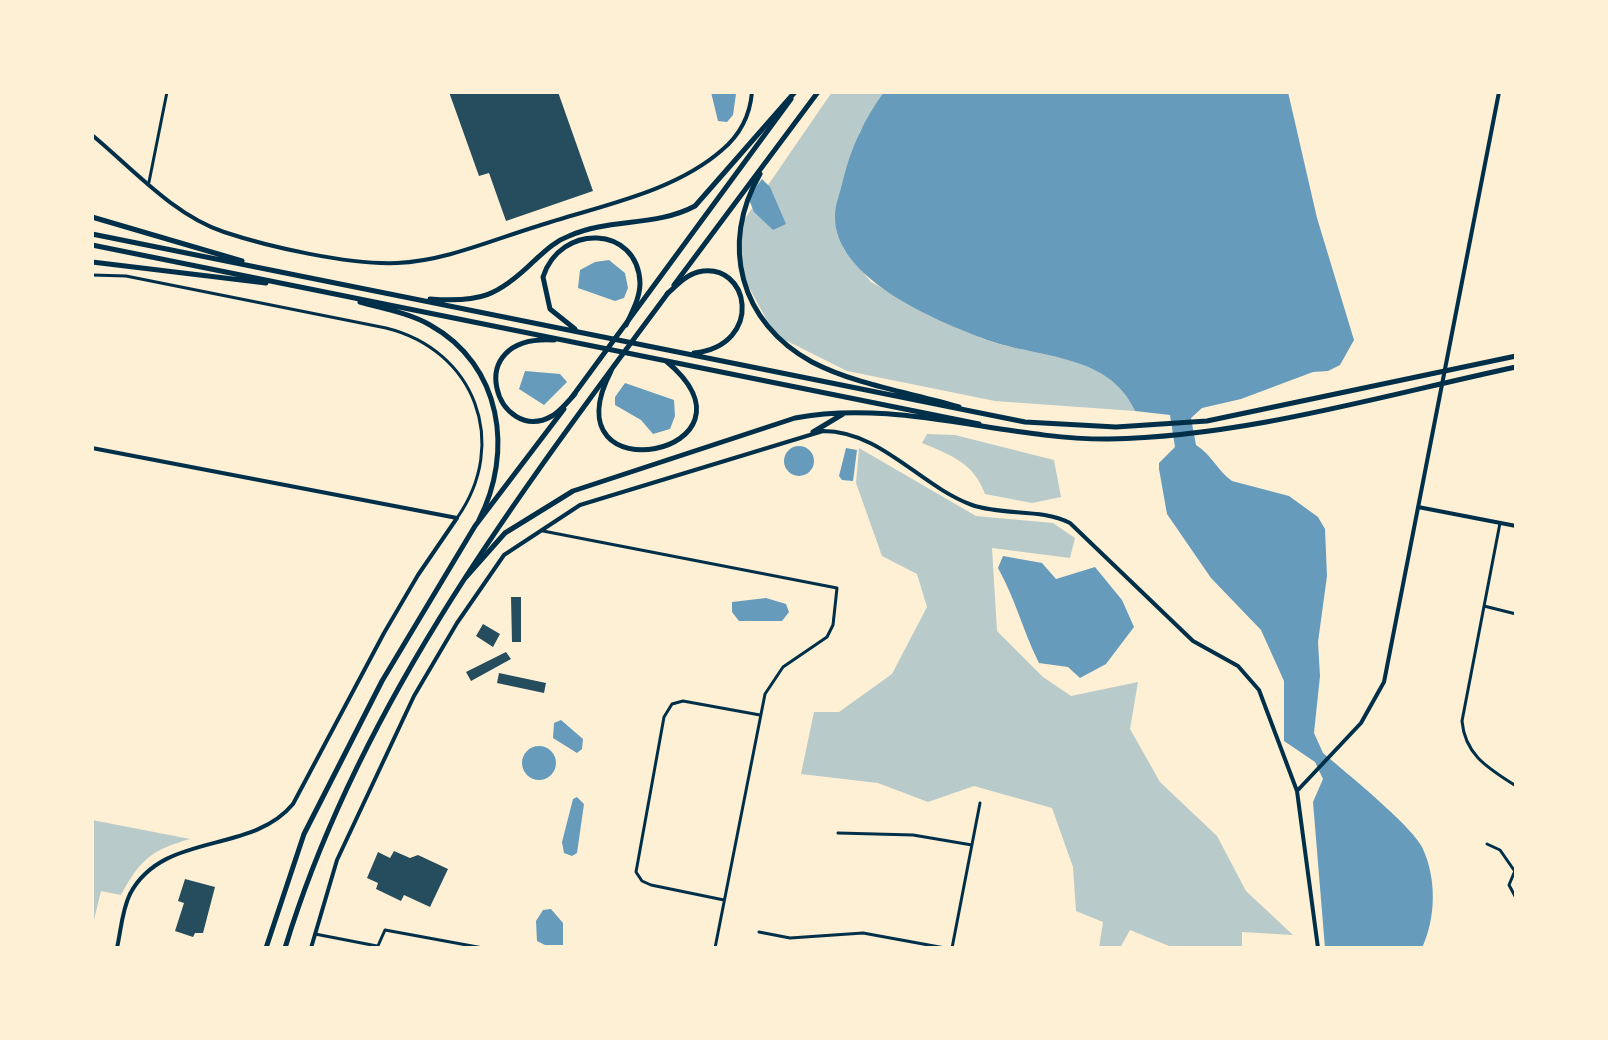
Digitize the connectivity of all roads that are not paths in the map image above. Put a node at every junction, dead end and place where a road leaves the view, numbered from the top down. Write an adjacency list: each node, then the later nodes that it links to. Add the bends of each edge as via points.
1 (167, 92): 8 (street)
2 (752, 92): 8 (street, via 746,118 732,141 674,180 416,261 345,259 226,233 186,214)
3 (796, 92): 18 (main road, via 710,191 684,212 572,234 505,288 485,297 462,301); 19 (main road)
4 (818, 92): 7 (main road)
5 (1499, 92): 33 (street)
6 (92, 135): 8 (street)
7 (760, 174): 17 (main road); 29 (main road, via 742,212 737,255 753,302 778,336 827,369)
8 (149, 182)
9 (92, 217): 13 (main road)
10 (92, 234): 13 (main road)
11 (92, 245): 15 (main road)
12 (92, 262): 15 (main road)
13 (266, 269): 18 (main road)
14 (92, 275): 34 (street, via 126,276 383,327 427,344 466,386 483,436 479,479)
15 (314, 289): 16 (main road)
16 (328, 292): 21 (main road); 35 (main road, via 418,319 455,343 474,365 493,401 500,445 493,490)
17 (667, 294): 22 (main road, via 691,275 712,272 731,282 742,302 741,325 728,342); 26 (main road)
18 (399, 296): 20 (main road)
19 (626, 325): 20 (main road, via 639,293 636,266 618,245 585,238 560,249 543,277 550,309); 27 (main road)
20 (582, 332): 22 (main road)
21 (576, 342): 24 (main road); 27 (main road, via 522,342 503,356 495,380 502,402 526,420 555,415)
22 (681, 353): 29 (main road)
23 (1516, 356): 29 (main road, via 1207,421 1082,426)
24 (665, 361): 26 (main road, via 691,386 694,410 684,434 656,452 628,450 604,427 599,403); 31 (main road)
25 (1516, 367): 31 (main road, via 1208,431 1106,439)
26 (611, 371): 39 (main road, via 522,490)
27 (575, 394): 35 (main road)
28 (847, 412): 30 (main road); 31 (main road); 39 (main road, via 779,422 583,487 505,533)
29 (998, 418)
30 (813, 432): 38 (street, via 596,499); 44 (street, via 845,432 874,445 972,505 1055,516 1077,528 1193,641 1238,666 1254,682)
31 (1039, 435)
32 (92, 448): 34 (street)
33 (1418, 507): 36 (street); 44 (street, via 1384,682 1361,723)
34 (457, 518): 55 (street, via 388,626 293,804 260,831 173,856 153,867 126,904)
35 (479, 520): 56 (main road, via 413,627 328,785 304,834)
36 (1500, 523): 37 (street); 40 (street)
37 (1516, 526)
38 (539, 530): 42 (street, via 832,586 839,594 833,625 822,642 776,675); 53 (street, via 494,566 414,696 350,829)
39 (466, 577): 57 (main road, via 359,759 316,857)
40 (1484, 606): 41 (street); 43 (street, via 1463,730 1479,760)
41 (1516, 614)
42 (760, 715): 51 (street); 51 (street, via 683,701 672,704 664,717 635,866 638,877 651,885)
43 (1516, 786)
44 (1297, 791): 63 (street)
45 (980, 803): 48 (street)
46 (838, 833): 48 (street, via 913,835)
47 (1487, 844): 49 (street, via 1500,850)
48 (972, 845): 62 (street)
49 (1515, 872): 50 (street, via 1509,885)
50 (1516, 898)
51 (724, 900): 60 (street)
52 (759, 932): 61 (street, via 790,938 863,933)
53 (315, 934): 54 (street); 58 (street)
54 (377, 947): 59 (street, via 385,930)
55 (117, 948)
56 (266, 948)
57 (285, 948)
58 (311, 948)
59 (483, 948)
60 (715, 948)
61 (945, 948)
62 (952, 948)
63 (1318, 948)

